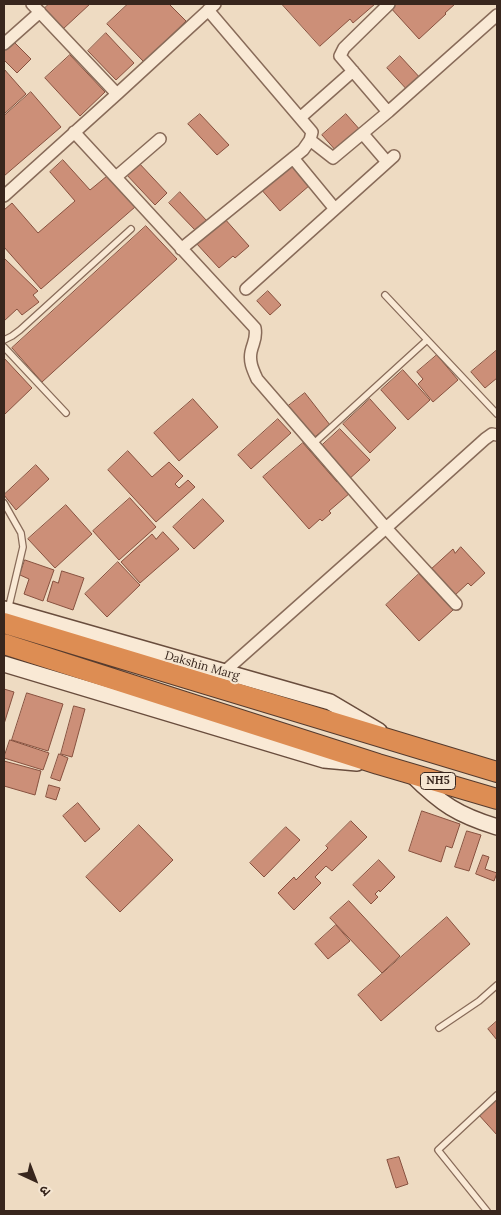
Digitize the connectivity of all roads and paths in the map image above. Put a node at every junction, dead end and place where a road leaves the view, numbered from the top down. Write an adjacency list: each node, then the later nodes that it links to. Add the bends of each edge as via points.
1 (390, 4): 6 (street, via 344,48 340,56)
2 (212, 7): 7 (street); 9 (street)
3 (36, 8): 5 (street); 7 (street)
4 (497, 15): 8 (street)
5 (4, 44)
6 (353, 70): 8 (street); 9 (street)
7 (116, 94): 10 (street)
8 (388, 112): 11 (street)
9 (301, 117): 13 (street, via 312,132)
10 (74, 132): 15 (street); 16 (street)
11 (363, 134): 13 (street, via 333,158); 17 (street, via 390,159)
12 (160, 139): 15 (street)
13 (310, 140): 14 (street)
14 (293, 158): 17 (street); 19 (street)
15 (116, 177): 19 (street)
16 (4, 196)
17 (335, 209): 20 (street)
18 (131, 229): 22 (lane, via 20,330)
19 (181, 249): 28 (street, via 255,328 251,366 256,379)
20 (246, 288)
21 (385, 294): 23 (lane)
22 (4, 340)
23 (427, 340): 26 (lane); 28 (lane)
24 (4, 346): 25 (lane)
25 (66, 413)
26 (497, 414)
27 (497, 435): 30 (street, via 492,434 485,439)
28 (314, 444): 30 (street)
29 (4, 503): 32 (lane, via 21,533 23,547)
30 (386, 528): 31 (street); 35 (street)
31 (456, 604)
32 (5, 614): 35 (street, Dakshin Marg / NH5); 36 (highway, Dakshin Marg)
33 (4, 644): 38 (highway)
34 (4, 664): 38 (street, NH5, via 324,760)
35 (224, 672): 36 (street, Dakshin Marg / NH5, via 330,702)
36 (394, 740): 39 (highway, Dakshin Marg / NH5)
37 (497, 760): 39 (street)
38 (378, 764): 41 (highway, NH5)
39 (472, 764): 40 (highway, Dakshin Marg / NH5)
40 (497, 772)
41 (411, 774): 42 (highway, NH5); 43 (street, via 456,811)
42 (497, 799)
43 (497, 827)
44 (497, 985): 45 (lane)
45 (439, 1028)
46 (497, 1095): 47 (lane, via 438,1150)
47 (487, 1211)

